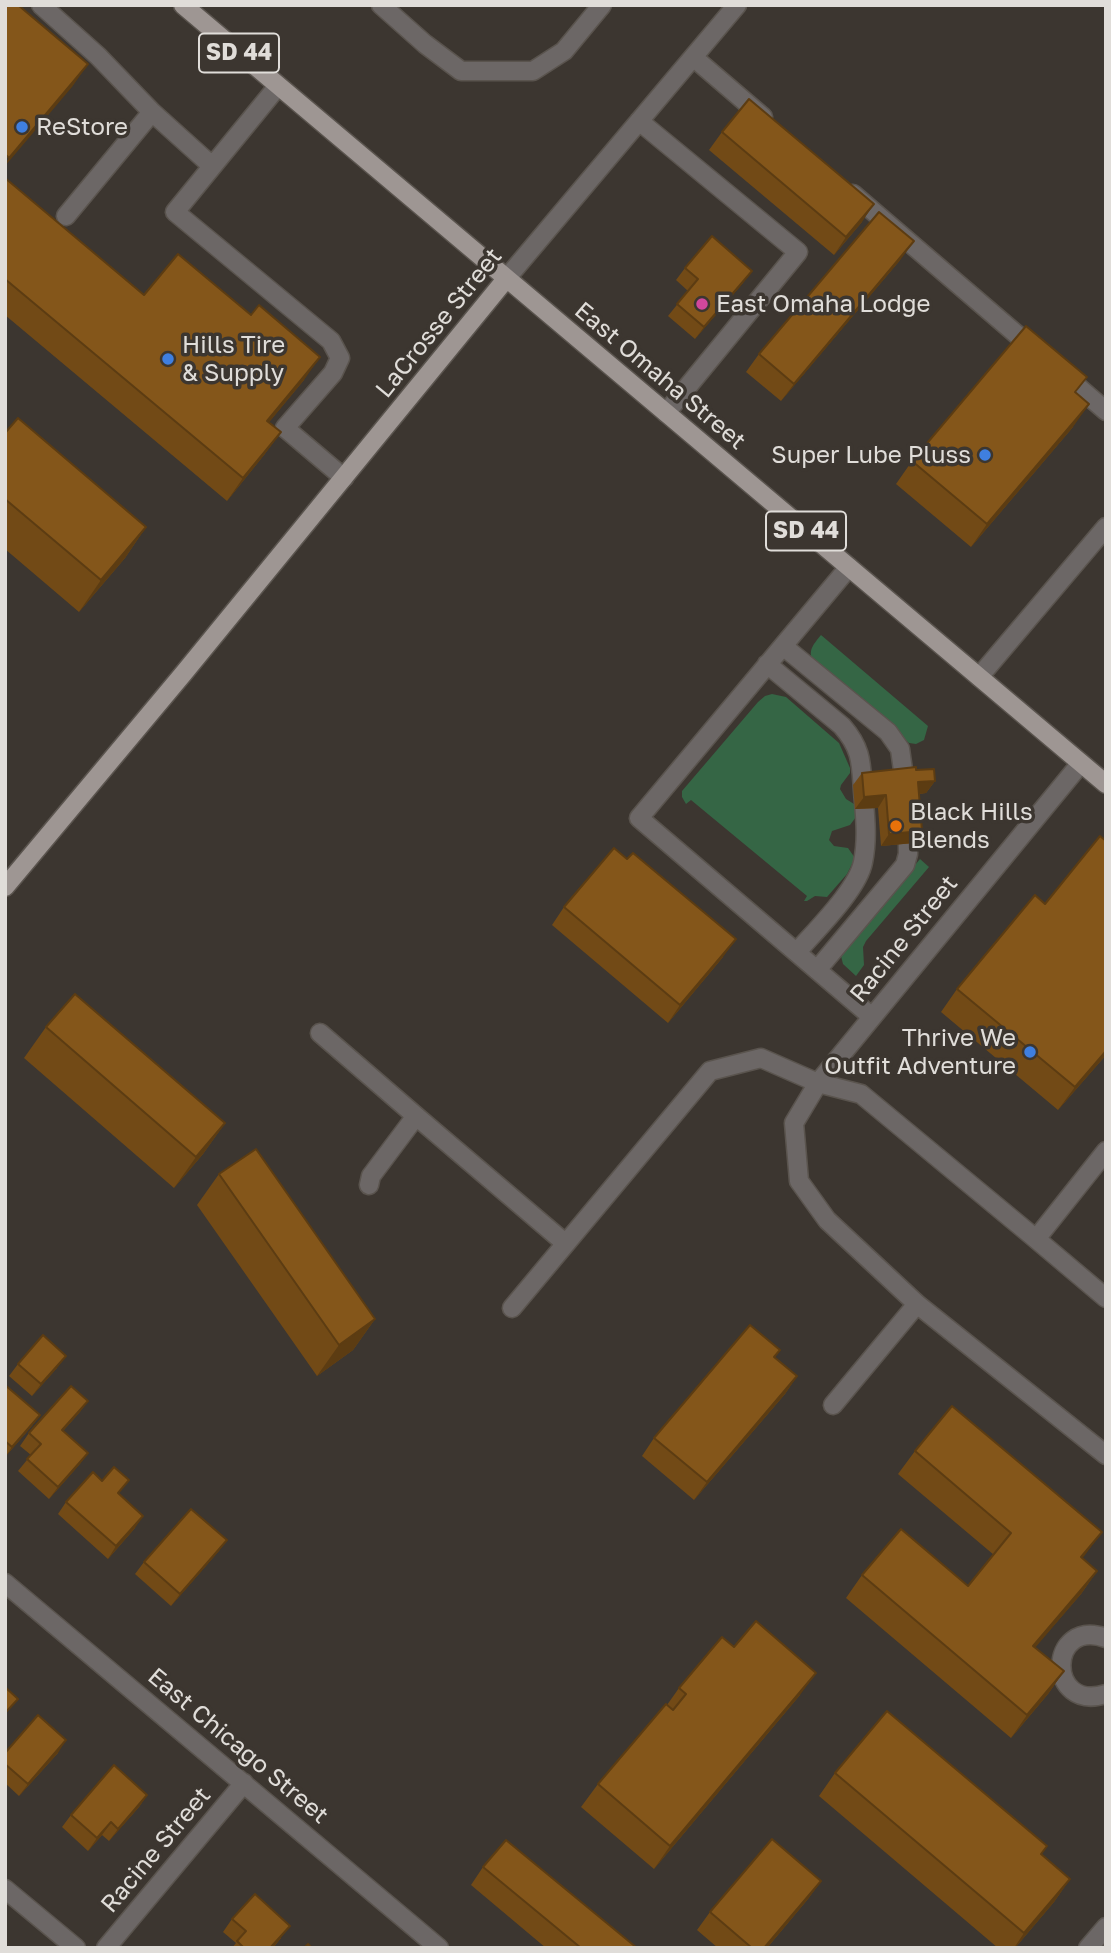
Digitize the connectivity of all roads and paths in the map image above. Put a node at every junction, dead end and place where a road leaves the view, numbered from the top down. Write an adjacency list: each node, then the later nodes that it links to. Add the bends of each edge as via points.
1 (41, 5): 8 (street)
2 (183, 5): 7 (main road, East Omaha Street / SD 44)
3 (381, 5): 4 (street, via 461,71 533,71 564,51)
4 (602, 5)
5 (737, 5): 6 (street, LaCrosse Street)
6 (694, 57): 9 (street, LaCrosse Street); 10 (street)
7 (278, 86): 11 (street); 14 (main road, East Omaha Street / SD 44)
8 (152, 112): 11 (street); 13 (street)
9 (639, 121): 14 (street, LaCrosse Street); 16 (street, via 798,252)
10 (778, 130)
11 (212, 166): 17 (street, via 175,212 331,341 340,358 333,373 285,428)
12 (841, 184): 15 (street)
13 (66, 216)
14 (506, 279): 16 (main road, East Omaha Street / SD 44); 17 (main road, LaCrosse Street)
15 (1106, 411)
16 (666, 413): 19 (main road, East Omaha Street / SD 44)
17 (344, 478): 25 (main road, LaCrosse Street)
18 (1106, 527): 22 (street)
19 (849, 567): 20 (street); 22 (main road, East Omaha Street / SD 44)
20 (783, 646): 21 (street); 27 (street, via 888,732 900,749 904,768 909,841 905,865)
21 (767, 664): 26 (street, via 842,726 858,748 861,767 866,839 863,865 852,886); 26 (street, via 639,818)
22 (979, 677): 23 (main road, East Omaha Street / SD 44)
23 (1081, 763): 24 (main road, East Omaha Street / SD 44); 28 (street, Racine Street)
24 (1106, 784)
25 (5, 887)
26 (797, 952): 27 (street)
27 (817, 970): 28 (street)
28 (872, 1017): 30 (street, Racine Street)
29 (320, 1033): 31 (street)
30 (818, 1083): 34 (street, via 862,1094); 35 (street, via 761,1058 710,1071); 37 (street, Racine Street, via 794,1124 799,1181 828,1220)
31 (416, 1116): 33 (street); 35 (street)
32 (1106, 1151): 34 (street)
33 (369, 1185)
34 (1036, 1239): 36 (street)
35 (565, 1243): 38 (street)
36 (1106, 1298)
37 (918, 1304): 39 (street); 40 (street, Racine Street)
38 (512, 1308)
39 (833, 1405)
40 (1106, 1455)
41 (5, 1583): 44 (street, East Chicago Street)
42 (1106, 1638): 43 (street, via 1084,1634 1075,1639 1061,1656 1060,1666 1062,1677 1075,1693 1096,1698)
43 (1106, 1695)
44 (244, 1783): 48 (street, Racine Street); 49 (street, East Chicago Street)
45 (5, 1888): 47 (street)
46 (1106, 1927): 50 (street)
47 (76, 1948)
48 (106, 1948)
49 (439, 1948)
50 (1088, 1948)

